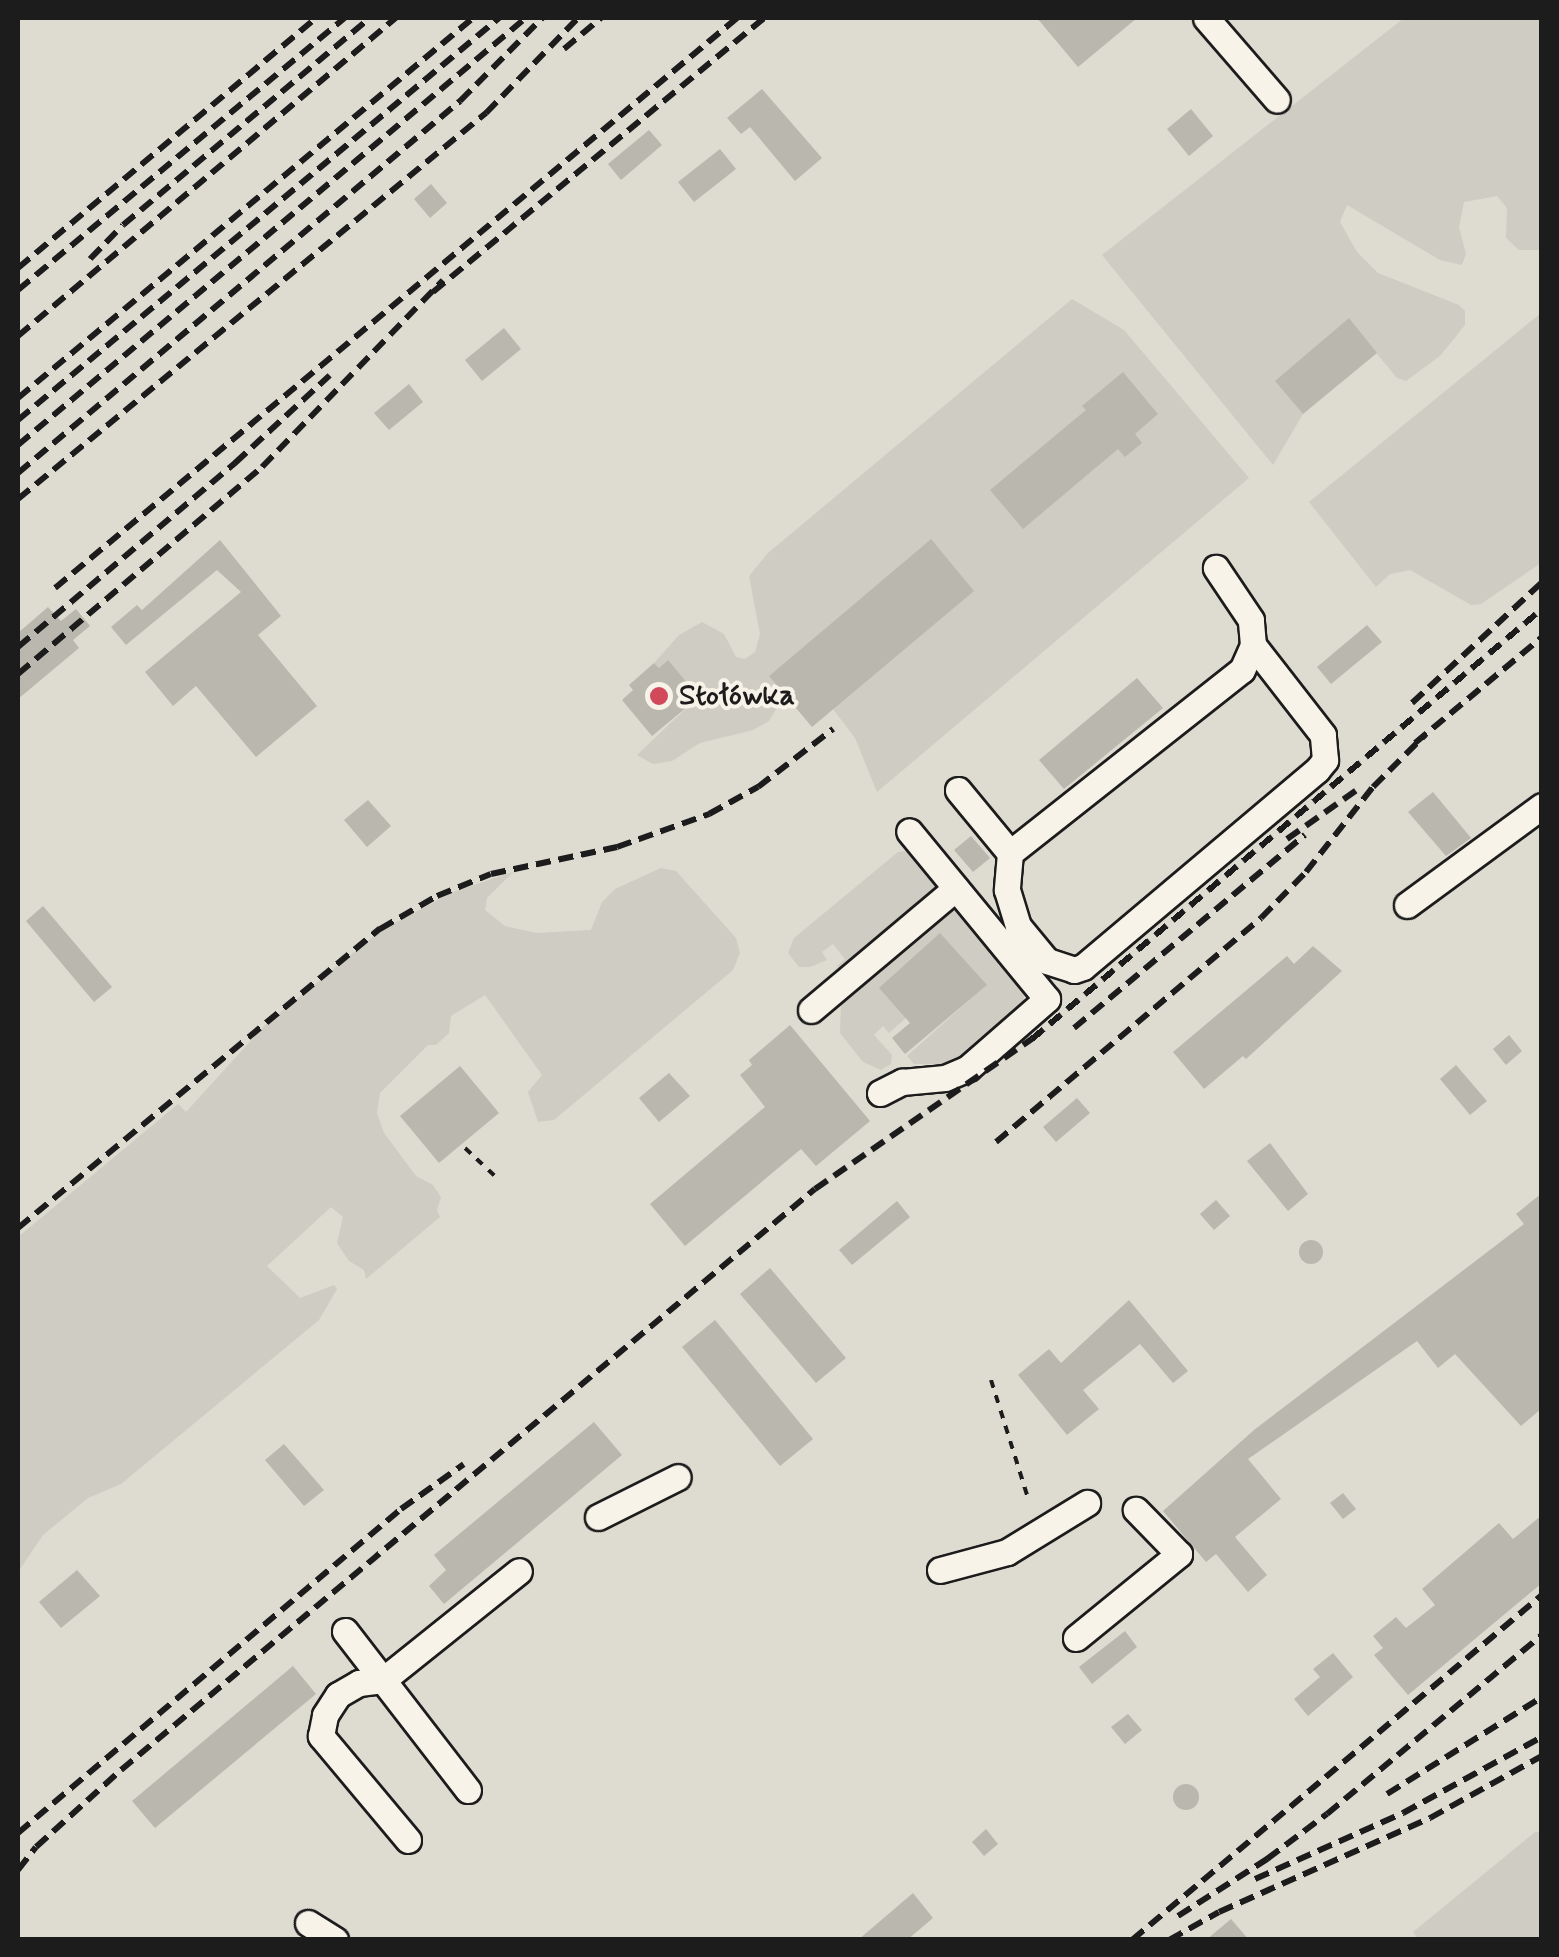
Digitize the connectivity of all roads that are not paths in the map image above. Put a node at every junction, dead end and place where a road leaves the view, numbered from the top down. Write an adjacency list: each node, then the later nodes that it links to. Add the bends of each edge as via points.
1 (1206, 18): 2 (lane)
2 (1278, 100)
3 (1216, 568): 4 (lane, via 1251,620)
4 (1253, 645): 8 (lane, via 1242,670); 8 (lane, via 1323,735 1325,760 1317,770 1074,970 1047,961 1018,926 1007,890)
5 (958, 790): 8 (lane)
6 (1542, 806): 10 (lane)
7 (909, 831): 9 (lane)
8 (1010, 853)
9 (956, 888): 11 (lane); 12 (lane, via 1047,999 968,1068)
10 (1407, 905)
11 (811, 1010)
12 (880, 1092)
13 (678, 1476): 16 (lane)
14 (1087, 1503): 17 (lane, via 1007,1552)
15 (1136, 1510): 20 (lane, via 1178,1554)
16 (598, 1517)
17 (940, 1570)
18 (520, 1572): 21 (lane)
19 (345, 1631): 21 (lane)
20 (1076, 1638)
21 (383, 1680): 22 (lane); 23 (lane, via 358,1683 338,1696 325,1715 322,1736)
22 (468, 1790)
23 (408, 1840)
24 (308, 1923): 25 (lane)
25 (335, 1940)

